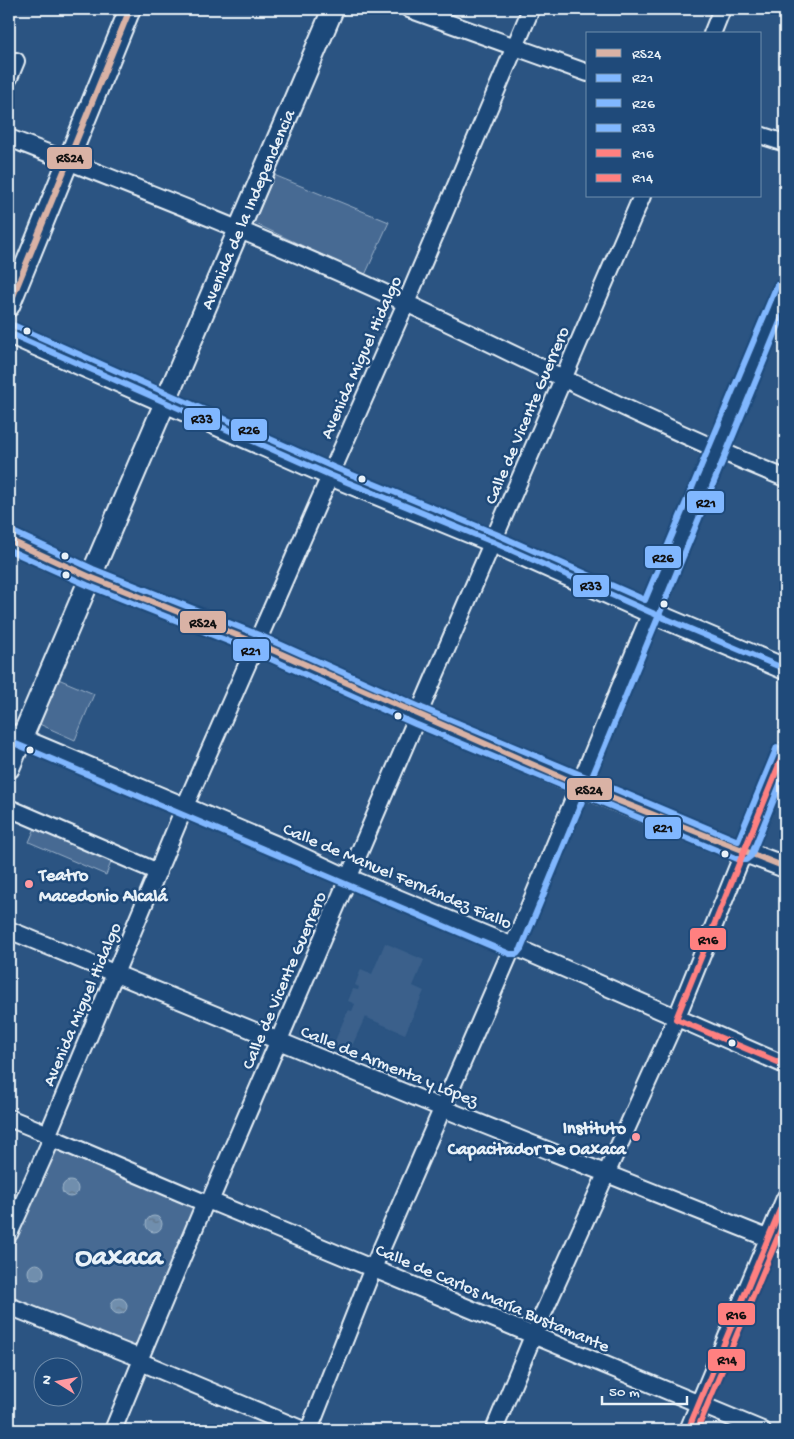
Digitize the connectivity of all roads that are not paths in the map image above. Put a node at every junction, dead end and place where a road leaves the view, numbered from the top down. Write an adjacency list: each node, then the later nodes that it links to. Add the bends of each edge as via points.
1 (130, 9): 14 (main road)
2 (333, 9): 16 (main road, Avenida de la Independencia)
3 (409, 9): 7 (street)
4 (530, 9): 7 (street, Avenida Miguel Hidalgo)
5 (722, 9): 6 (street)
6 (713, 32)
7 (514, 47): 9 (street); 18 (street, Avenida Miguel Hidalgo)
8 (16, 61): 10 (street)
9 (586, 72)
10 (9, 78)
11 (762, 135): 13 (street)
12 (9, 138): 14 (street)
13 (785, 144)
14 (69, 161): 16 (street); 19 (main road)
15 (641, 198): 21 (street, Calle de Vicente Guerrero)
16 (238, 229): 18 (street); 22 (main road, Avenida de la Independencia)
17 (785, 288): 23 (street)
18 (406, 303): 21 (street); 24 (street, Avenida Miguel Hidalgo)
19 (9, 306)
20 (9, 334): 22 (main road)
21 (563, 379): 23 (street); 27 (street, Calle de Vicente Guerrero)
22 (164, 403): 24 (main road); 28 (main road, Avenida de la Independencia)
23 (718, 451): 25 (street); 29 (street)
24 (330, 475): 27 (main road); 30 (street, Avenida Miguel Hidalgo)
25 (785, 478)
26 (9, 540): 28 (main road)
27 (493, 542): 29 (main road); 32 (street, Calle de Vicente Guerrero)
28 (89, 576): 30 (main road); 33 (main road, Avenida de la Independencia)
29 (650, 612): 31 (main road); 36 (street)
30 (256, 643): 32 (main road); 37 (street, Avenida Miguel Hidalgo)
31 (785, 668)
32 (418, 716): 36 (main road); 42 (street, Calle de Vicente Guerrero)
33 (17, 735): 35 (main road, Avenida de la Independencia); 37 (street, Calle de Manuel Fernández Fiallo)
34 (785, 750): 39 (street)
35 (9, 768)
36 (580, 785): 39 (main road); 44 (street)
37 (185, 806): 41 (street, Avenida Miguel Hidalgo); 42 (street, Calle de Manuel Fernández Fiallo)
38 (9, 808): 41 (street)
39 (743, 852): 40 (main road); 46 (street)
40 (785, 867)
41 (158, 872): 45 (street, Avenida Miguel Hidalgo)
42 (348, 877): 44 (street, Calle de Manuel Fernández Fiallo); 47 (street, Calle de Vicente Guerrero)
43 (9, 930): 45 (street, Calle de Armenta y López)
44 (513, 946): 46 (street, Calle de Manuel Fernández Fiallo); 49 (street)
45 (115, 973): 47 (street, Calle de Armenta y López); 51 (street, Avenida Miguel Hidalgo)
46 (676, 1018): 48 (street, Calle de Manuel Fernández Fiallo); 52 (street)
47 (279, 1040): 49 (street, Calle de Armenta y López); 54 (street, Calle de Vicente Guerrero)
48 (785, 1065)
49 (442, 1108): 52 (street, Calle de Armenta y López); 58 (street)
50 (9, 1118): 51 (street, Calle de Carlos María Bustamante)
51 (50, 1136): 54 (street, Calle de Carlos María Bustamante); 55 (street, Avenida Miguel Hidalgo)
52 (607, 1174): 56 (street, Calle de Armenta y López); 60 (street)
53 (785, 1198): 56 (street)
54 (207, 1202): 58 (street, Calle de Carlos María Bustamante); 61 (street, Calle de Vicente Guerrero)
55 (9, 1234)
56 (768, 1238): 57 (street, Calle de Armenta y López); 62 (street)
57 (785, 1245)
58 (373, 1268): 60 (street, Calle de Carlos María Bustamante); 65 (street)
59 (9, 1306): 61 (street)
60 (533, 1336): 62 (street, Calle de Carlos María Bustamante); 66 (street)
61 (140, 1360): 63 (street, Calle de Vicente Guerrero); 64 (street)
62 (698, 1405): 67 (street); 68 (street, Calle de Carlos María Bustamante)
63 (113, 1430)
64 (303, 1430)
65 (309, 1430)
66 (494, 1430)
67 (688, 1430)
68 (762, 1430)

